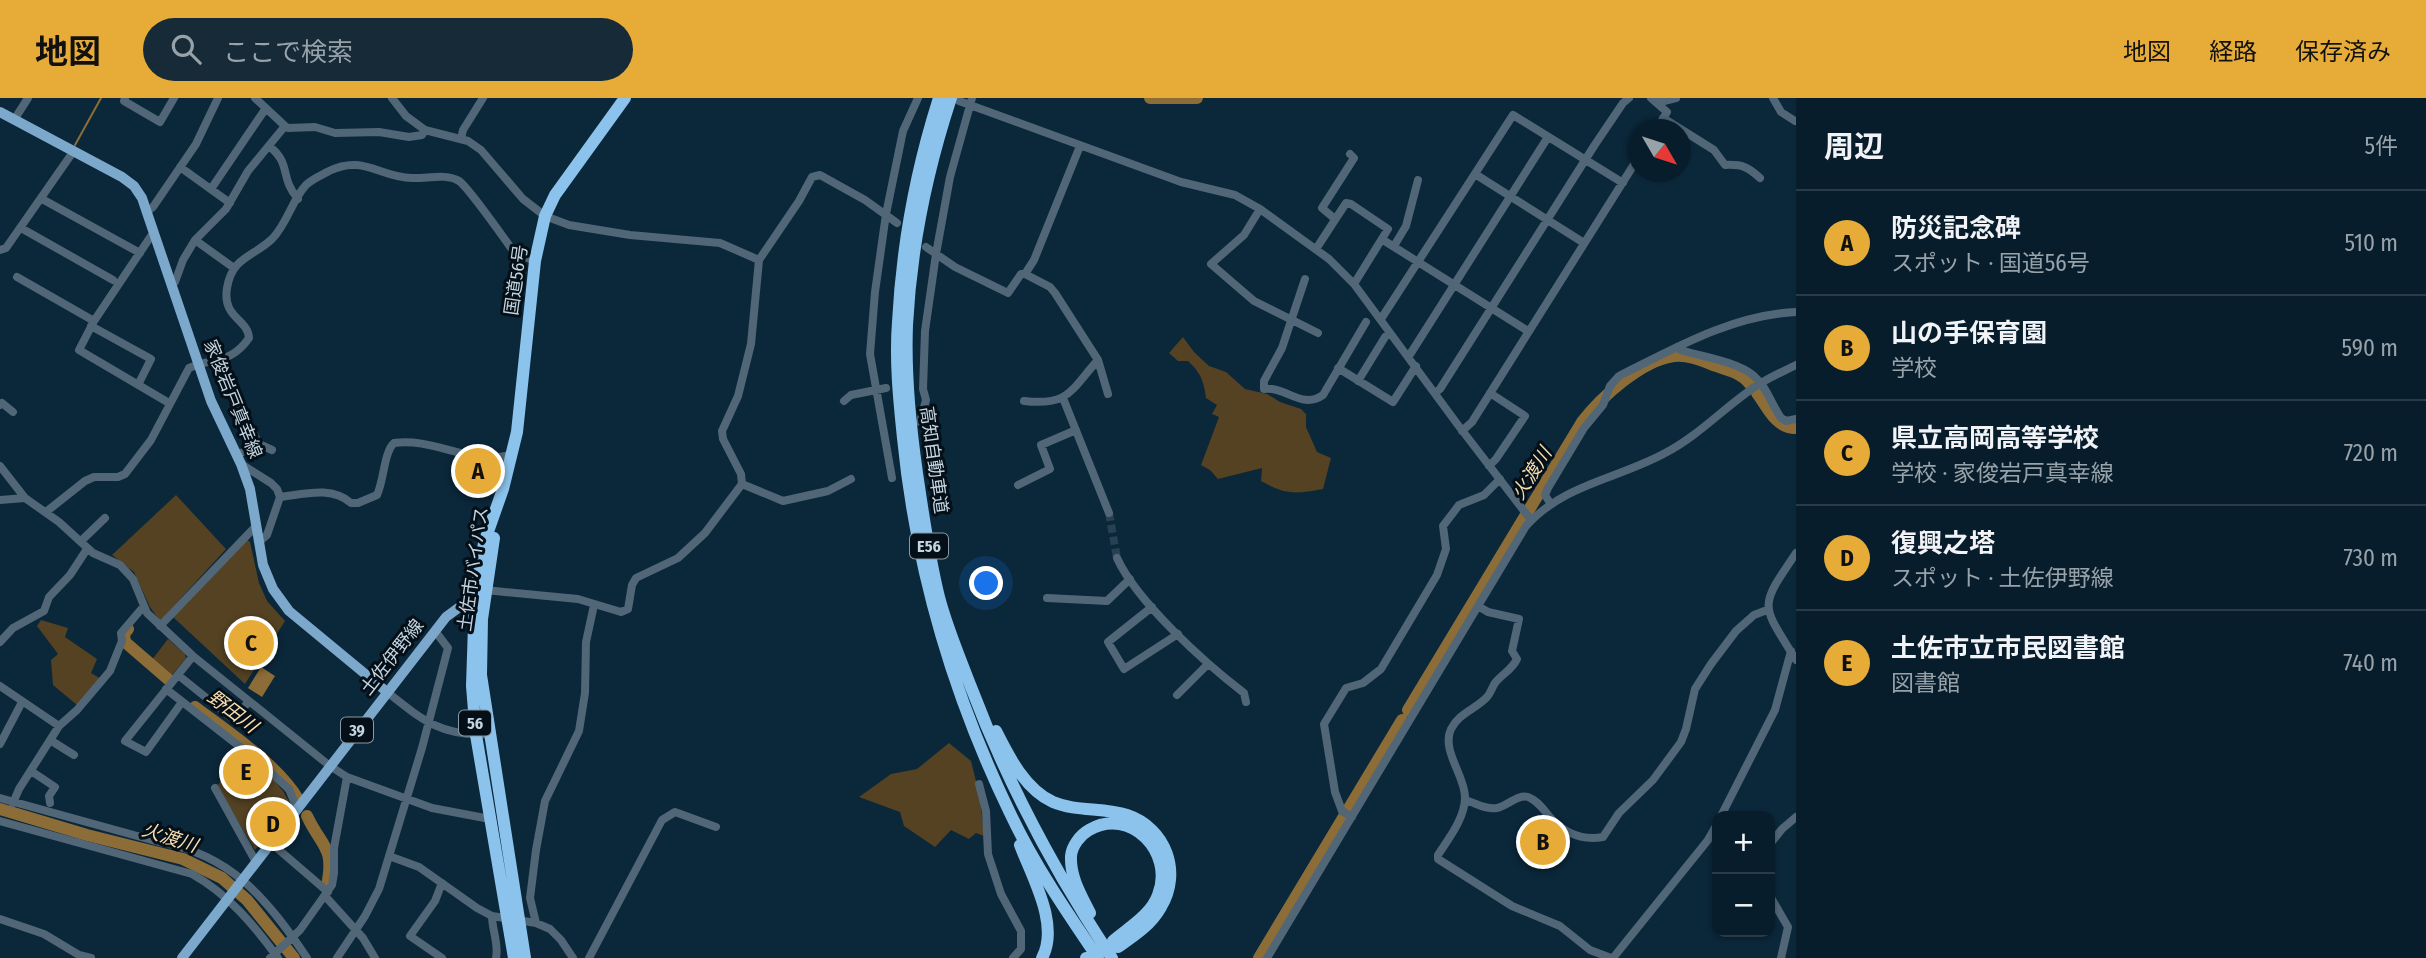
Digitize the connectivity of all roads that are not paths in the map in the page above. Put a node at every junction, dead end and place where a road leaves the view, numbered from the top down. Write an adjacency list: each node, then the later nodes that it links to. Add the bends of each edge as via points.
1 (28, 98): 22 (street)
2 (125, 98): 3 (street, via 160,122)
3 (174, 98)
4 (218, 98): 34 (street)
5 (256, 98): 19 (street)
6 (392, 98): 25 (street, via 405,116)
7 (483, 98): 27 (street)
8 (625, 98): 48 (highway, 国道56号 / 56, via 555,195)
9 (918, 98): 47 (street, via 904,131)
10 (939, 98): 182 (highway, 高知自動車道 / E56, via 906,241 897,323 899,398 912,508 931,603 952,674)
11 (1621, 98): 30 (street, via 1594,138)
12 (1629, 98): 30 (street)
13 (1651, 98): 21 (street, via 1667,112)
14 (1659, 98): 15 (street)
15 (1676, 98)
16 (1773, 98): 23 (street, via 1781,112)
17 (955, 99): 18 (street); 139 (highway, 高知自動車道 / E56, via 926,189 907,325 915,458)
18 (971, 101): 29 (street); 62 (street, via 950,177)
19 (266, 108): 24 (street); 40 (street)
20 (0, 112): 22 (main road, 家俊岩戸真幸線)
21 (1663, 118): 37 (street, via 1714,150 1725,165 1748,167)
22 (14, 120): 31 (main road, 家俊岩戸真幸線)
23 (1795, 121)
24 (285, 125): 25 (street, via 409,137); 28 (street)
25 (425, 130): 27 (street)
26 (1548, 137): 33 (street); 35 (street, via 1513,115); 41 (street)
27 (461, 139): 48 (street, via 481,150 523,199)
28 (269, 146): 43 (street, via 284,160 286,180); 44 (street)
29 (1080, 146): 45 (street, via 1181,182 1235,195); 67 (street)
30 (1594, 146): 33 (street)
31 (73, 152): 42 (street); 46 (main road, 家俊岩戸真幸線, via 134,186)
32 (1350, 154): 49 (street, via 1354,158 1322,208)
33 (1585, 159): 39 (street); 50 (street)
34 (180, 167): 40 (street); 46 (street)
35 (1475, 174): 41 (street); 65 (street)
36 (1628, 175): 39 (street)
37 (1760, 178)
38 (1418, 180): 57 (street, via 1406,226)
39 (1623, 183): 56 (street)
40 (211, 189): 44 (street)
41 (1511, 197): 50 (street); 73 (street)
42 (42, 199): 52 (street); 61 (street)
43 (298, 199): 64 (street, via 306,185 342,165 380,169 408,179 450,177 466,186 516,253); 66 (street, via 273,238)
44 (230, 203): 54 (street)
45 (1260, 209): 59 (street); 76 (street, via 1244,235 1211,264 1254,301)
46 (147, 212): 53 (main road, 家俊岩戸真幸線)
47 (886, 214): 51 (street); 63 (street, via 820,175 812,177); 95 (street, via 870,354)
48 (545, 216): 63 (street, via 569,225 630,235 720,243); 64 (highway, 国道56号 / 56)
49 (1335, 219): 55 (street, via 1346,203 1351,204 1388,229); 59 (street)
50 (1548, 220): 56 (street); 74 (street)
51 (897, 223)
52 (21, 228): 60 (street); 70 (street)
53 (154, 234): 61 (street); 71 (main road, 家俊岩戸真幸線)
54 (195, 240): 66 (street); 71 (street)
55 (1383, 240): 57 (street); 72 (street)
56 (1584, 243): 80 (street)
57 (1394, 246): 65 (street)
58 (926, 247): 62 (street)
59 (1316, 249): 72 (street)
60 (0, 250)
61 (140, 253): 79 (street)
62 (936, 254): 67 (street, via 1007,293); 96 (street, via 925,331)
63 (758, 260): 119 (street, via 751,344 738,396 722,431)
64 (535, 261): 112 (highway, 国道56号 / 56)
65 (1420, 262): 73 (street); 77 (street)
66 (234, 268): 86 (street, via 226,302 249,338 230,357)
67 (1025, 274): 85 (street, via 1050,287)
68 (17, 277): 79 (street)
69 (1305, 279): 76 (street)
70 (113, 280)
71 (171, 285): 87 (main road, 家俊岩戸真幸線)
72 (1354, 285): 77 (street)
73 (1455, 285): 74 (street); 84 (street)
74 (1492, 307): 80 (street); 97 (street)
75 (1796, 312): 83 (street, via 1712,331)
76 (1292, 319): 81 (street); 90 (street, via 1264,389 1310,401 1323,395)
77 (1381, 319): 84 (street)
78 (1366, 322): 90 (street)
79 (93, 323): 93 (street, via 151,359); 93 (street, via 79,350)
80 (1528, 331): 98 (street)
81 (1318, 333)
82 (1385, 337): 91 (street)
83 (1677, 347): 92 (street, via 1742,368); 125 (street, via 1619,376 1548,488 1545,495)
84 (1409, 356): 89 (street)
85 (1098, 360): 99 (street); 100 (street)
86 (218, 361): 87 (street); 110 (street)
87 (197, 364): 103 (street, via 189,368); 113 (main road, 家俊岩戸真幸線)
88 (1796, 365): 92 (street)
89 (1416, 366): 91 (street, via 1393,402); 97 (street)
90 (1338, 368): 91 (street)
91 (1358, 381)
92 (1760, 383): 106 (street, via 1781,418); 125 (street, via 1666,453)
93 (138, 385): 103 (street)
94 (913, 387): 96 (street)
95 (882, 388): 101 (street); 116 (street, via 883,434)
96 (923, 388): 107 (street, via 926,400)
97 (1435, 393): 109 (street)
98 (1490, 393): 109 (street); 115 (street, via 1525,416)
99 (1108, 394)
100 (1063, 398): 102 (street, via 1046,403); 108 (street)
101 (844, 401)
102 (1024, 401)
103 (169, 403): 126 (street, via 151,440 125,474 85,481)
104 (0, 405): 105 (street, via 2,402)
105 (13, 412)
106 (1796, 419)
107 (920, 422)
108 (1076, 430): 120 (street, via 1041,444 1050,469); 127 (street)
109 (1462, 430): 115 (street)
110 (259, 444): 111 (street); 113 (street)
111 (271, 450)
112 (513, 454): 121 (highway, 国道56号 / 56); 122 (street, via 466,456 422,444 394,443 377,495 358,503 331,492)
113 (239, 460): 122 (street, via 271,483); 130 (main road, 家俊岩戸真幸線)
114 (0, 466): 123 (street)
115 (1489, 466): 118 (street)
116 (892, 478)
117 (851, 479): 119 (street, via 828,491 783,501)
118 (1500, 479): 128 (street); 183 (street, via 1484,495 1460,505 1443,526 1446,549 1437,575 1381,669 1363,683 1346,688 1328,714 1324,724 1335,792 1342,811)
119 (742, 484): 140 (street, via 705,533 678,558 636,578 628,609 621,612)
120 (1017, 485)
121 (503, 489): 137 (highway, 土佐市バイパス / 56)
122 (280, 497): 132 (street, via 267,536)
123 (25, 498): 124 (street); 126 (street)
124 (0, 500)
125 (1550, 503): 128 (street)
126 (46, 512): 131 (street)
127 (1109, 513)
128 (1528, 516): 142 (street)
129 (105, 518): 131 (street)
130 (256, 526): 132 (main road, 家俊岩戸真幸線); 145 (street)
131 (81, 541): 133 (street)
132 (259, 542): 156 (main road, 家俊岩戸真幸線, via 272,589 289,611)
133 (87, 549): 141 (street, via 120,565 133,579); 148 (street, via 49,597 44,611 13,628)
134 (1796, 552): 144 (street, via 1771,590)
135 (1117, 558): 136 (street)
136 (1130, 579): 138 (street, via 1107,601); 143 (street)
137 (480, 592): 140 (street, via 578,599); 146 (main road, 土佐伊野線 / 39); 166 (highway, 土佐市バイパス / 56)
138 (1047, 598)
139 (940, 599): 204 (highway, 高知自動車道 / E56, via 990,738 1023,809 1079,909); 204 (highway, via 992,724 1007,754 1034,788 1053,802 1125,814 1143,822 1164,845 1171,871 1168,892 1151,922)
140 (594, 605): 201 (street, via 586,642 579,731 548,794 536,849 530,898)
141 (144, 606): 145 (street); 163 (street, via 121,633 110,671)
142 (1478, 606): 177 (street, via 1520,619 1512,651 1517,659 1514,666 1450,732); 183 (street)
143 (1152, 607): 147 (street); 147 (street, via 1108,642 1124,669)
144 (1767, 610): 149 (street); 177 (street, via 1736,631 1711,664 1695,689 1681,742 1603,837 1590,839 1564,831 1529,797 1496,808)
145 (160, 626): 150 (street)
146 (435, 631): 156 (main road, 土佐伊野線 / 39); 162 (street, via 448,648)
147 (1178, 634): 152 (street)
148 (0, 642)
149 (1791, 652): 151 (street); 181 (street, via 1775,710)
150 (193, 656): 153 (street); 158 (street)
151 (1796, 660)
152 (1208, 664): 157 (street); 161 (street, via 1244,693)
153 (178, 674): 155 (street); 164 (street)
154 (0, 686): 159 (street)
155 (166, 689): 160 (street); 160 (street, via 125,741 146,752)
156 (387, 692): 162 (street); 170 (main road, 土佐伊野線 / 39)
157 (1177, 695)
158 (248, 701): 164 (street); 170 (street)
159 (22, 702): 163 (street); 165 (street)
160 (182, 702): 164 (street)
161 (1246, 702)
162 (428, 721): 166 (street, via 463,735); 176 (street)
163 (59, 726): 167 (street)
164 (228, 727): 180 (street, via 289,789)
165 (3, 733): 168 (street)
166 (483, 734): 185 (highway, 土佐市バイパス / 56); 200 (highway, 土佐市バイパス / 56)
167 (50, 740): 169 (street); 171 (street)
168 (0, 744)
169 (74, 755)
170 (330, 766): 172 (street); 180 (main road, 土佐伊野線 / 39)
171 (31, 772): 178 (street); 179 (street, via 55,787)
172 (347, 776): 176 (street); 195 (street, via 332,885)
173 (979, 784): 218 (street, via 988,853 1001,894 1021,931 1021,949)
174 (215, 788): 192 (street)
175 (0, 798): 178 (street)
176 (406, 799): 185 (street); 191 (street)
177 (1465, 800): 222 (street, via 1438,859 1512,906 1560,926 1590,950)
178 (13, 803): 193 (street, via 181,846 205,855)
179 (50, 803)
180 (297, 809): 189 (main road, 土佐伊野線 / 39)
181 (1724, 811)
182 (1010, 815): 219 (highway, via 1044,911 1048,931); 220 (highway, 高知自動車道 / E56)
183 (1352, 817): 221 (street)
184 (1796, 817): 188 (street)
185 (490, 819): 200 (highway, 土佐市バイパス / 56)
186 (0, 821): 196 (street, via 192,874)
187 (716, 827): 217 (street, via 675,812 662,820)
188 (1775, 838)
189 (271, 843): 192 (main road, 土佐伊野線 / 39); 195 (street)
190 (1712, 843): 222 (street)
191 (389, 856): 194 (street, via 419,867); 202 (street, via 379,889)
192 (256, 862): 193 (main road, 土佐伊野線 / 39)
193 (242, 881): 196 (main road, 土佐伊野線 / 39); 203 (street)
194 (442, 883): 198 (street); 212 (street, via 410,936)
195 (326, 894): 202 (street); 203 (street)
196 (229, 897): 205 (street); 208 (main road, 土佐伊野線 / 39)
197 (1775, 905): 223 (street, via 1788,927)
198 (492, 916): 200 (street); 213 (street)
199 (0, 919): 206 (street, via 44,934)
200 (513, 919): 201 (street); 214 (highway, 土佐市バイパス / 56); 215 (highway, 土佐市バイパス / 56)
201 (536, 923): 216 (street, via 550,929)
202 (356, 931): 210 (street); 211 (street)
203 (292, 939): 205 (street); 209 (street)
204 (1114, 951): 204 (highway, via 1152,906 1161,863 1149,839 1111,821 1083,834 1071,855 1075,882)
205 (275, 955)
206 (78, 956): 207 (street)
207 (91, 958)
208 (182, 958)
209 (307, 958)
210 (337, 958)
211 (374, 958)
212 (442, 958)
213 (496, 958)
214 (514, 958)
215 (525, 958)
216 (573, 958)
217 (589, 958)
218 (1013, 958)
219 (1042, 958)
220 (1098, 958)
221 (1267, 958)
222 (1612, 958)
223 (1781, 958)

